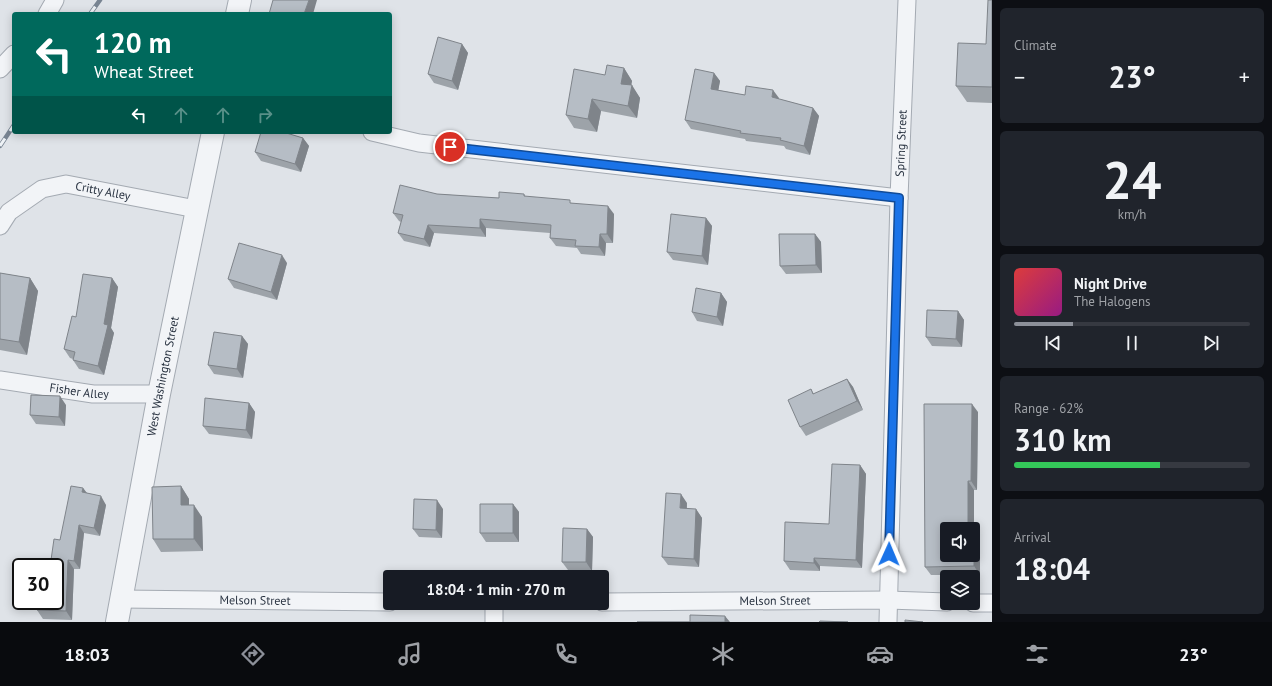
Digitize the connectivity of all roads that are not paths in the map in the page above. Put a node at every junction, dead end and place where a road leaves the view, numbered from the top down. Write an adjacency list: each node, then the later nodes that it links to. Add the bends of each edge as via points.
1 (55, 0): 4 (street)
2 (240, 0): 5 (street)
3 (907, 0): 10 (street, Spring Street)
4 (48, 12)
5 (237, 12)
6 (12, 56): 7 (street)
7 (0, 69)
8 (213, 134): 11 (street, West Washington Street)
9 (381, 134): 10 (street, via 419,143)
10 (899, 198): 16 (street, Spring Street)
11 (196, 209): 12 (street, Critty Alley, via 66,184 42,189 9,212); 14 (street, West Washington Street)
12 (0, 226)
13 (0, 380): 14 (street, Fisher Alley, via 93,394)
14 (159, 394): 15 (street, West Washington Street)
15 (121, 599): 17 (street, Melson Street); 23 (street, West Washington Street)
16 (888, 600): 18 (street, Melson Street); 19 (street, Melson Street); 25 (street, Spring Street)
17 (383, 602)
18 (609, 602)
19 (940, 602)
20 (980, 603): 21 (street)
21 (992, 603)
22 (494, 610): 24 (street)
23 (117, 622)
24 (494, 622)
25 (888, 622)

